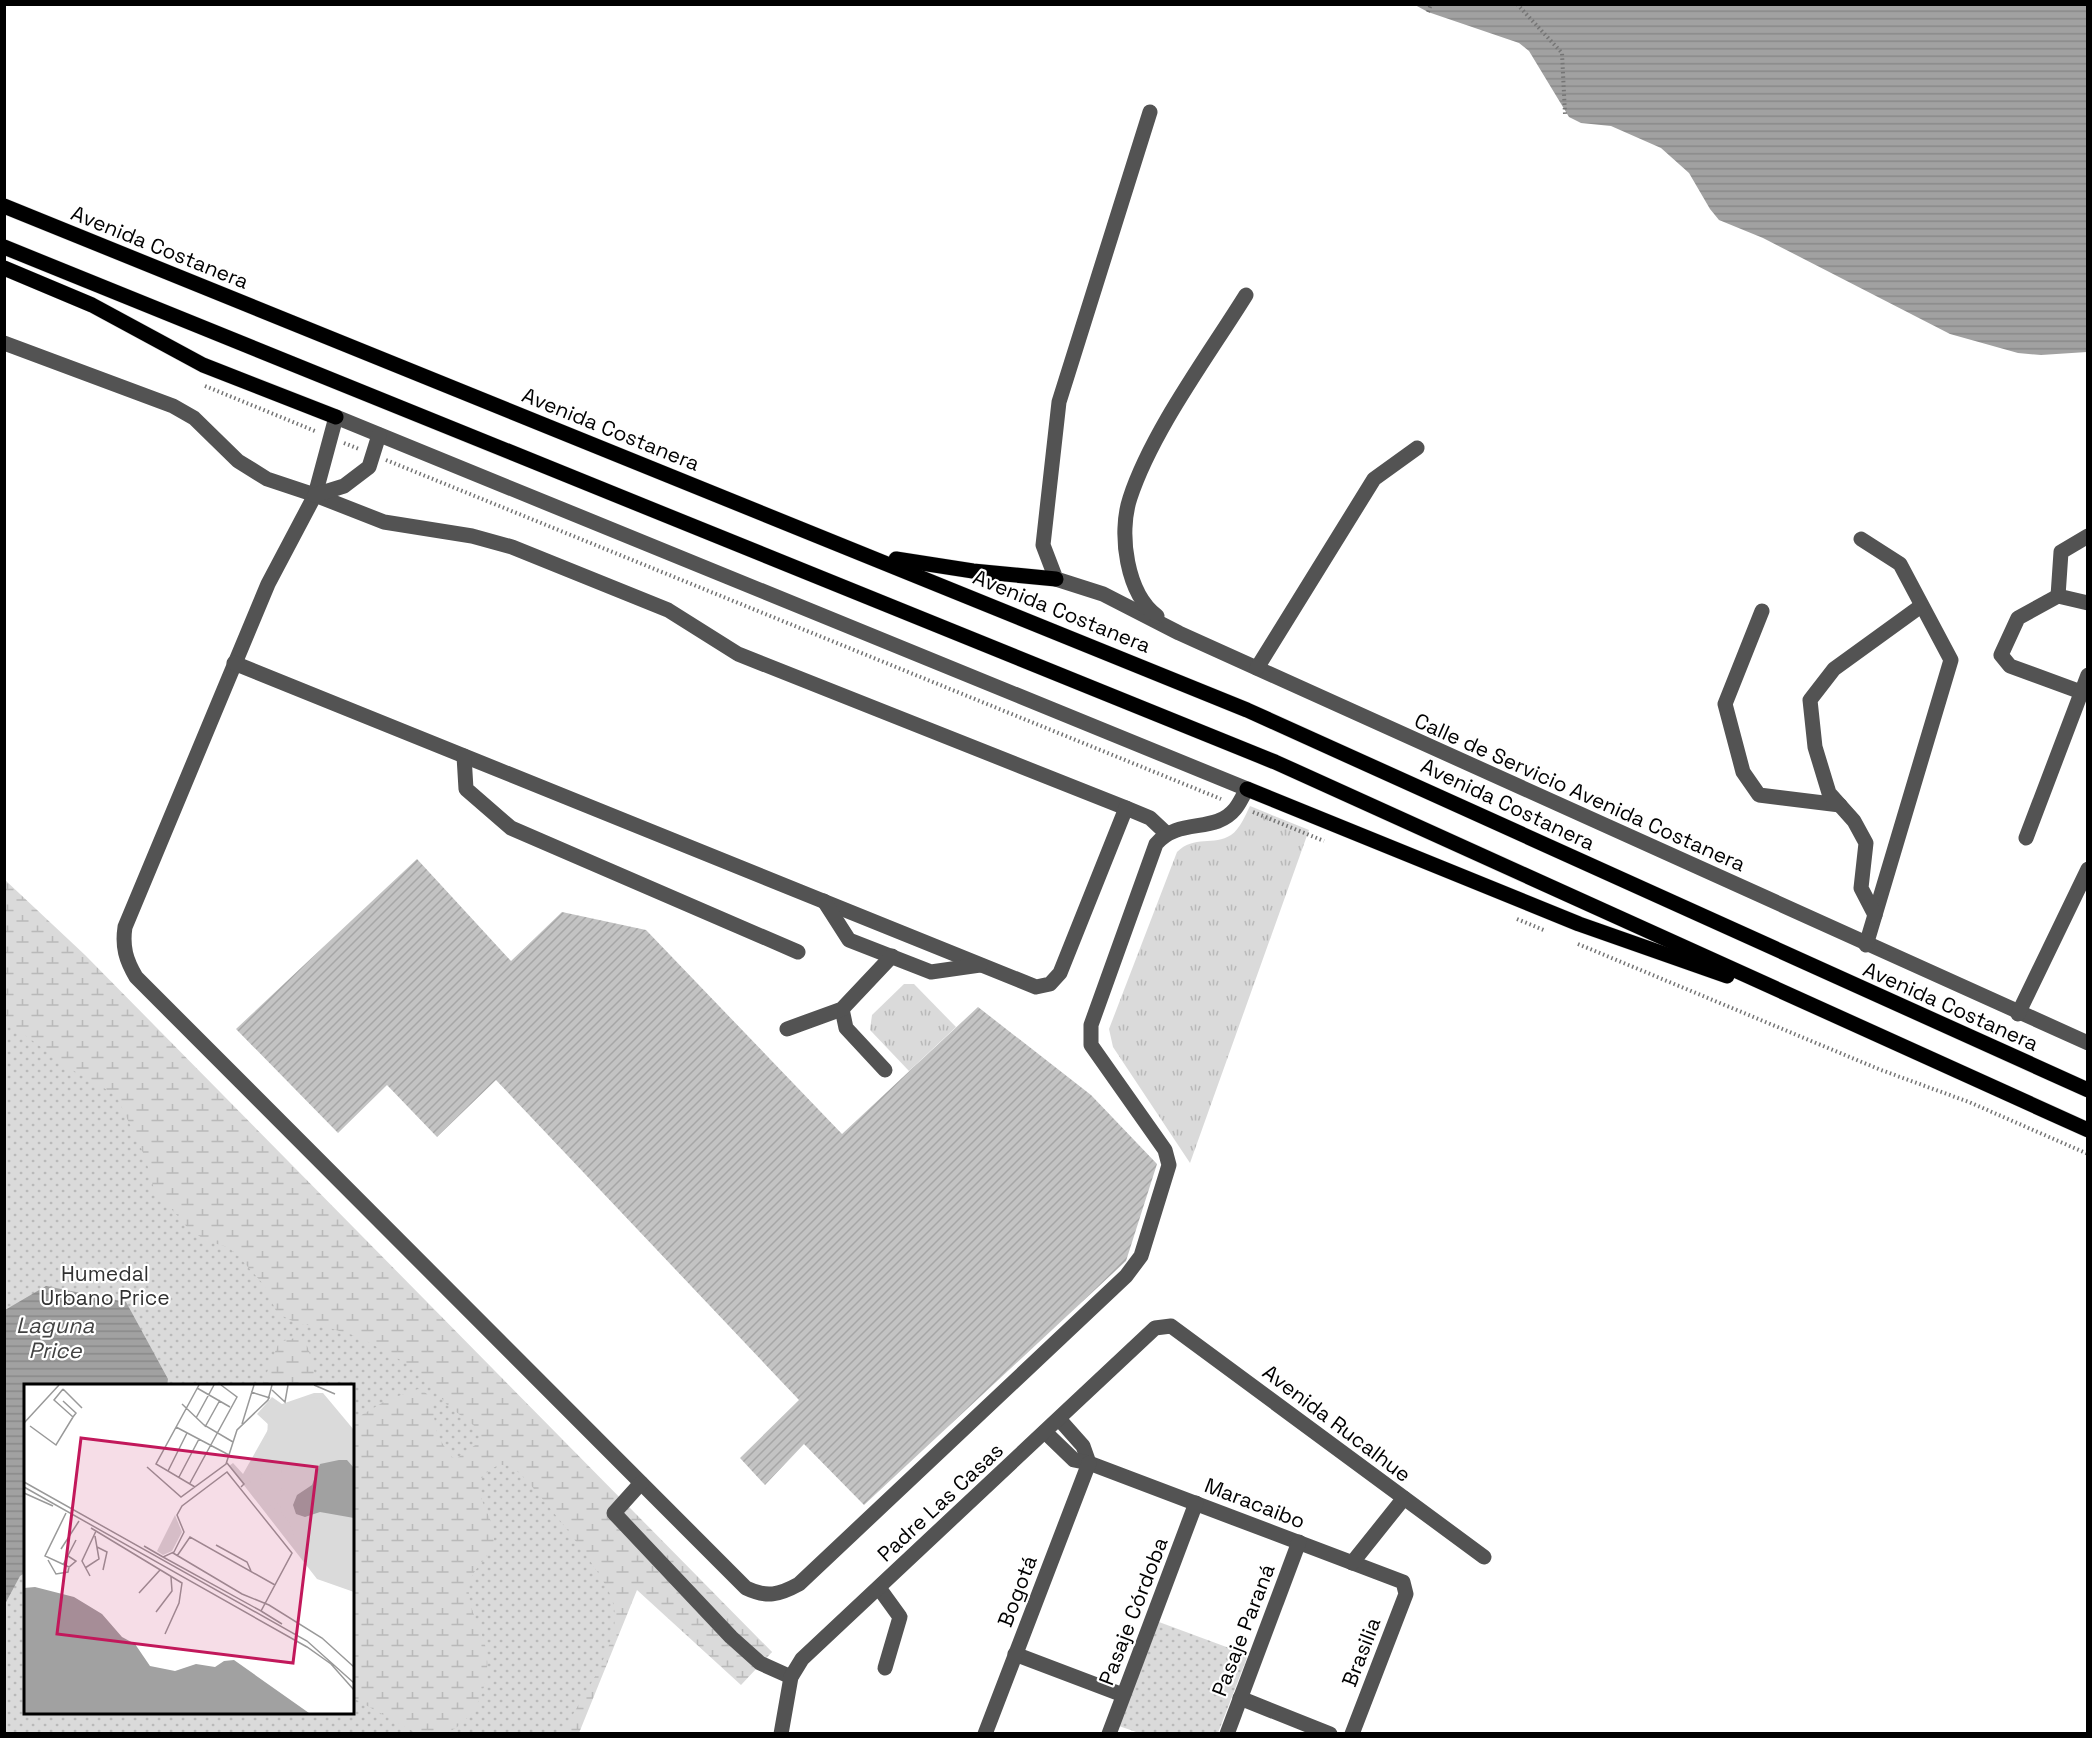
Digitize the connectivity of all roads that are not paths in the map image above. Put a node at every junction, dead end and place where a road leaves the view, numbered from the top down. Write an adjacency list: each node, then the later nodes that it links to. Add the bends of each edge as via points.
1 (1150, 112): 14 (street, via 1059,402 1043,545)
2 (4, 206): 13 (main road, Avenida Costanera)
3 (4, 247): 37 (main road, via 1177,720 1380,808)
4 (4, 268): 7 (main road, via 92,305 220,372)
5 (1246, 295): 19 (street, via 1149,452 1129,500 1126,541 1130,576 1145,607)
6 (4, 343): 10 (street, via 173,406 194,418 252,471)
7 (336, 417): 8 (street); 10 (street)
8 (380, 435): 10 (street, via 369,467 344,486); 25 (street)
9 (1417, 448): 21 (street, via 1374,479)
10 (315, 495): 20 (street, via 268,584); 27 (street, via 384,522 472,536 512,547 668,610 738,654)
11 (2088, 536): 15 (street, via 2061,552)
12 (1861, 538): 17 (street, via 1899,564)
13 (858, 550): 14 (main road, via 939,567); 43 (main road, Avenida Costanera, via 1338,750)
14 (1056, 579): 19 (street, Calle de Servicio Avenida Costanera, via 1103,594)
15 (2058, 596): 16 (street); 23 (street, via 2018,618 2001,655 2010,666)
16 (2088, 603)
17 (1921, 606): 26 (street, via 1834,669 1809,700 1815,747 1829,793); 32 (street, via 1951,660)
18 (1762, 610): 26 (street, via 1725,705 1743,772 1760,795)
19 (1179, 633): 21 (street, Calle de Servicio Avenida Costanera)
20 (234, 663): 24 (street); 49 (street, via 125,927 126,960 136,977)
21 (1257, 668): 33 (street, Calle de Servicio Avenida Costanera)
22 (2088, 675): 23 (street)
23 (2081, 692): 29 (street)
24 (464, 756): 31 (street); 34 (street, via 466,789 511,828)
25 (1247, 789): 28 (street, via 1223,819); 37 (main road, via 1579,924)
26 (1840, 805): 32 (street, via 1866,843 1861,888)
27 (1126, 808): 28 (street, via 1150,818); 36 (street, via 1060,973 1050,984 1036,987)
28 (1166, 833): 49 (street, via 1156,844 1091,1025 1091,1046 1165,1150 1169,1165 1141,1256 1126,1276 799,1584 782,1594 763,1596 747,1588)
29 (2026, 838)
30 (2088, 869): 39 (street)
31 (824, 901): 35 (street, via 849,940); 36 (street)
32 (1875, 915): 33 (street)
33 (1866, 945): 39 (street, Calle de Servicio Avenida Costanera)
34 (798, 952)
35 (892, 956): 36 (street, via 932,972); 38 (street)
36 (981, 964)
37 (1784, 994): 44 (main road)
38 (842, 1009): 40 (street); 42 (street, via 846,1028)
39 (2018, 1014): 41 (street, Calle de Servicio Avenida Costanera)
40 (787, 1029)
41 (2088, 1043)
42 (885, 1070)
43 (2088, 1090)
44 (2088, 1130)
45 (1164, 1325): 46 (street, Padre Las Casas, via 1155,1328); 50 (street, Avenida Rucalhue, via 1171,1326)
46 (1059, 1419): 47 (street, Padre Las Casas); 48 (street, via 1083,1446)
47 (1045, 1432): 48 (street, Maracaibo, via 1074,1460); 56 (street, Padre Las Casas)
48 (1089, 1463): 51 (street, Maracaibo); 57 (street, Bogotá)
49 (641, 1483): 59 (street, via 614,1513 731,1637 760,1663)
50 (1404, 1498): 53 (street, Avenida Rucalhue); 54 (street)
51 (1196, 1503): 52 (street, Maracaibo); 60 (street, Pasaje Córdoba)
52 (1299, 1542): 54 (street, Maracaibo); 61 (street, Pasaje Paraná)
53 (1484, 1557)
54 (1352, 1563): 55 (street, Maracaibo, via 1399,1580)
55 (1405, 1586): 67 (street, Brasilia, via 1406,1594)
56 (879, 1588): 58 (street, via 900,1617); 59 (street, Padre Las Casas, via 802,1659)
57 (1015, 1654): 60 (street); 63 (street, Bogotá)
58 (885, 1668)
59 (791, 1677): 62 (street, Padre Las Casas)
60 (1123, 1695): 64 (street, Pasaje Córdoba)
61 (1240, 1698): 65 (street, Pasaje Paraná); 66 (street)
62 (781, 1734)
63 (985, 1734)
64 (1108, 1734)
65 (1227, 1734)
66 (1330, 1734)
67 (1352, 1734)

